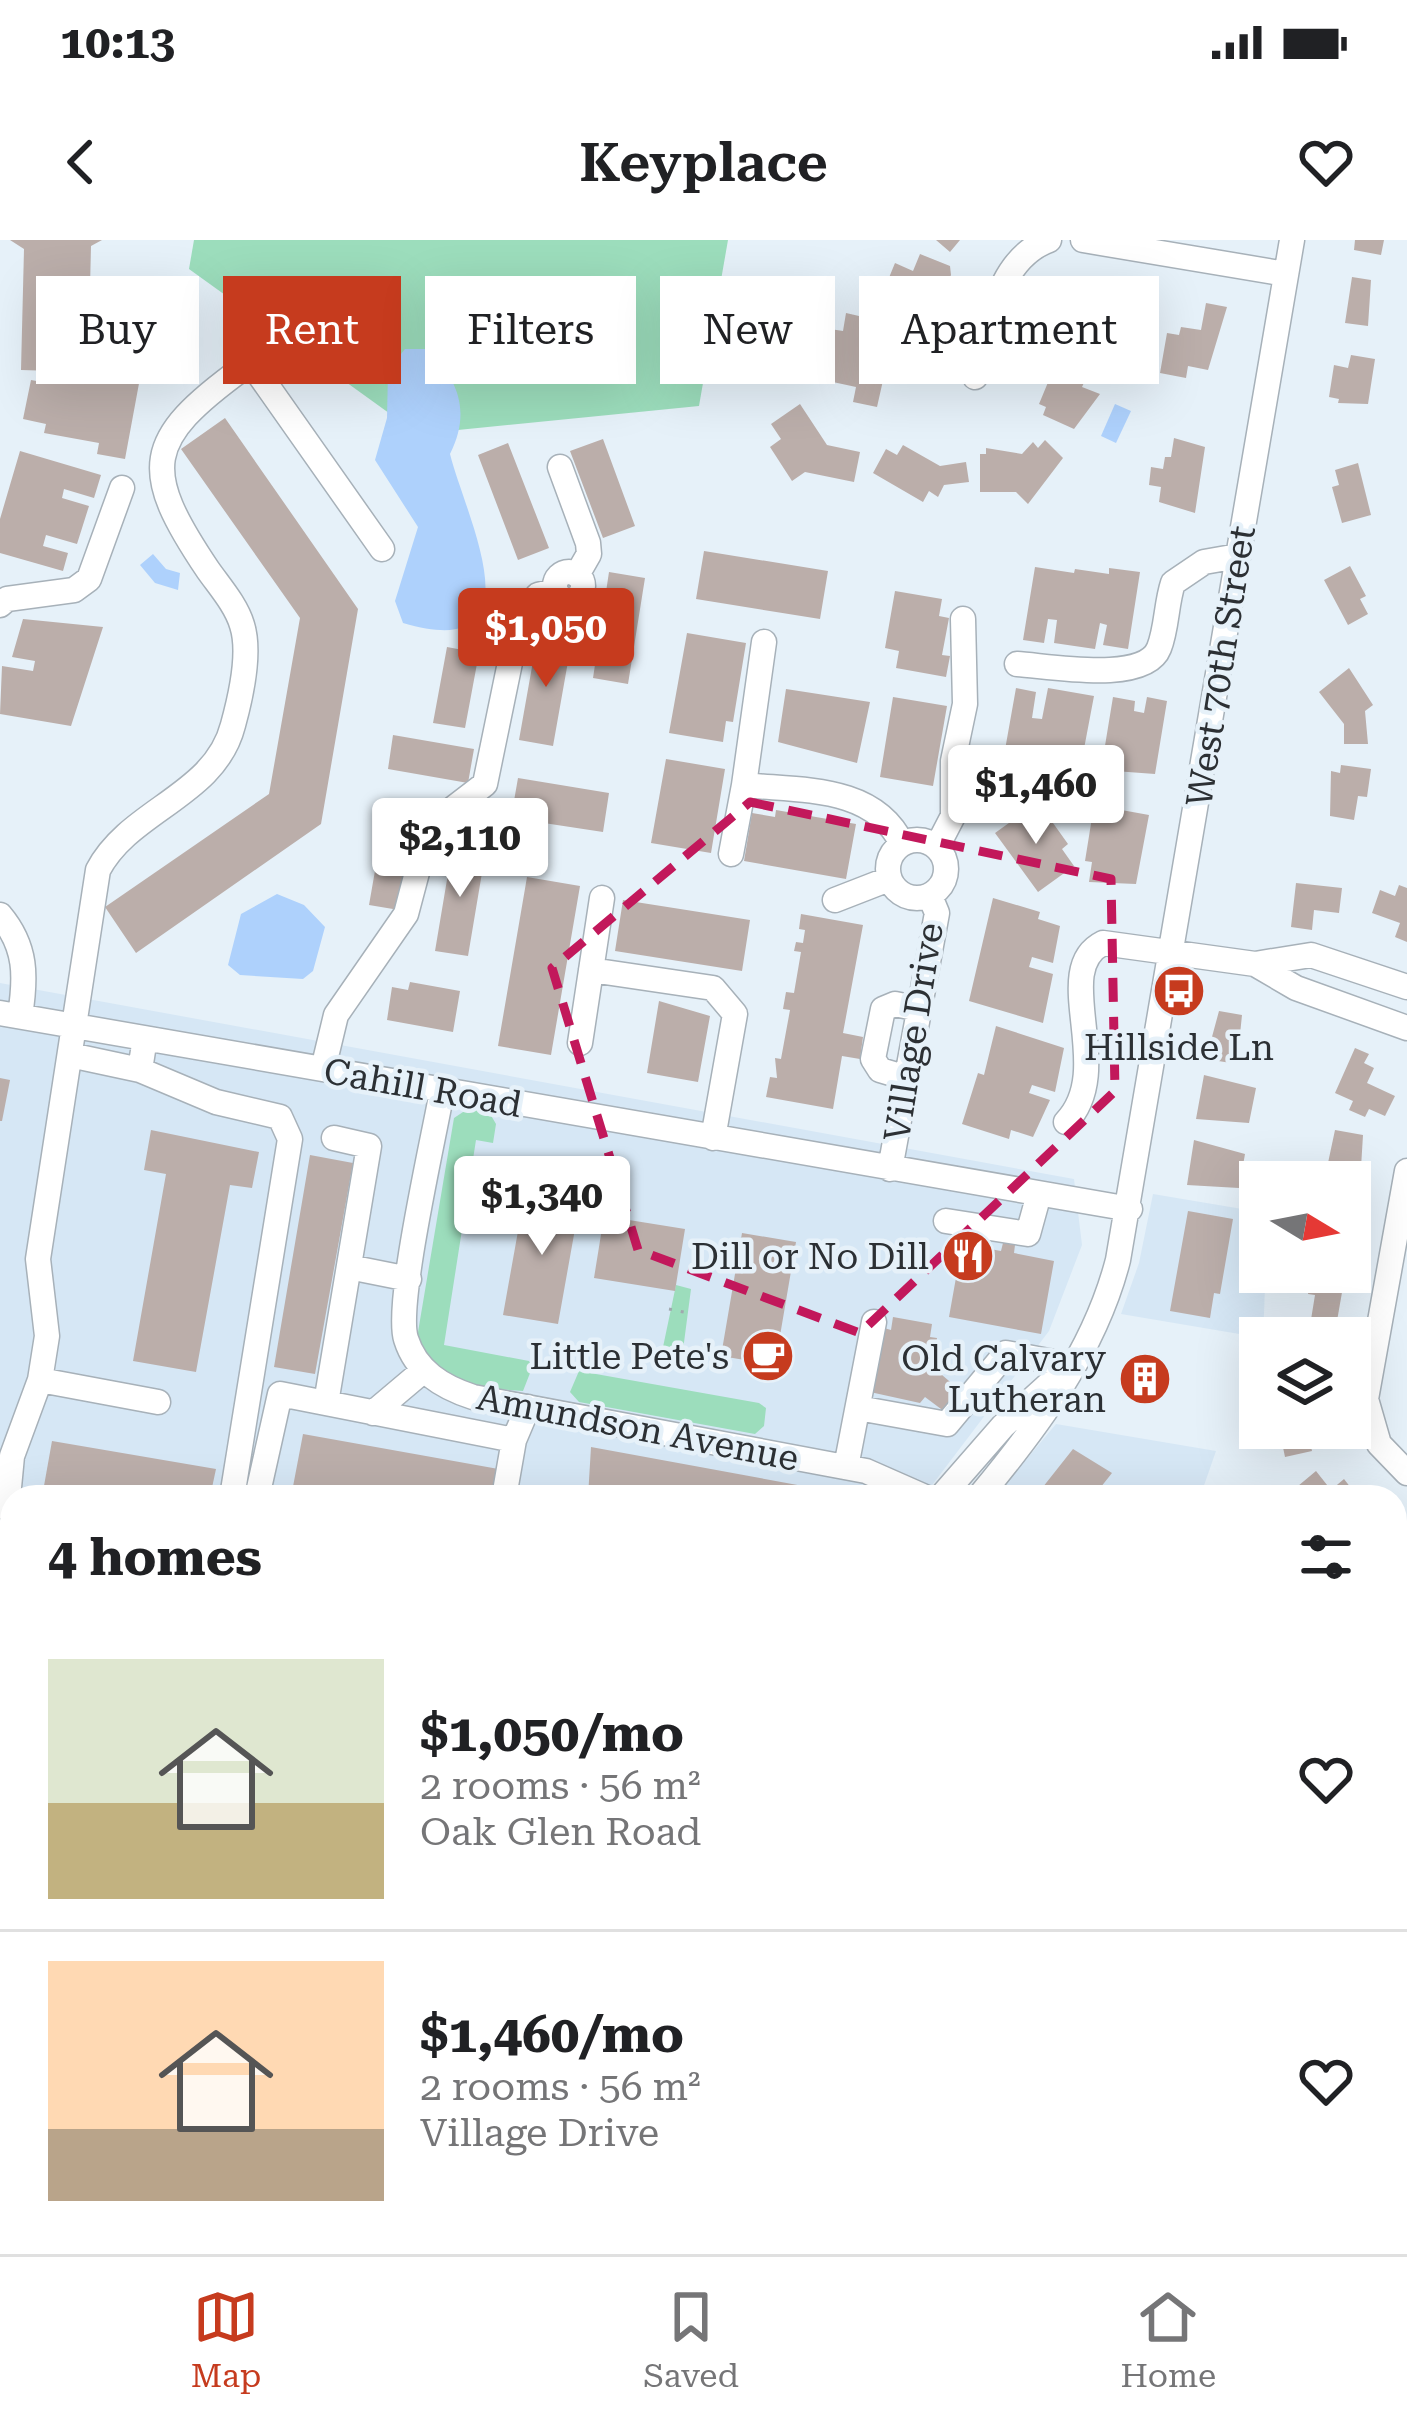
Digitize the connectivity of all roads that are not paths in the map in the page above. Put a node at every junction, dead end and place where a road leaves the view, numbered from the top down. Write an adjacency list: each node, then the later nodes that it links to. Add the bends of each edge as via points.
1 (1049, 240): 5 (street, via 1016,260)
2 (1083, 240): 4 (street)
3 (1292, 240): 4 (street, West 70th Street)
4 (1286, 274): 9 (street, West 70th Street)
5 (1007, 276)
6 (560, 467): 34 (street, via 588,543 577,575 584,586 580,596 538,595 519,619 485,784 429,826 406,914 336,1016)
7 (122, 488): 10 (street, via 89,579 74,590)
8 (382, 549): 29 (street, via 256,370 243,368 189,408 170,438 160,482 242,624 233,725 216,762 120,838 98,870)
9 (1238, 556): 13 (street, via 1204,562 1173,584 1150,662 1121,671); 23 (street, West 70th Street)
10 (0, 605)
11 (963, 619): 16 (street, via 965,704 953,816)
12 (764, 642): 14 (street)
13 (1017, 664)
14 (744, 785): 15 (street, via 847,796 891,820); 17 (street)
15 (902, 844): 16 (street); 18 (street, via 890,859)
16 (938, 845): 19 (street, via 946,876)
17 (731, 854)
18 (889, 879): 19 (street, via 903,895); 21 (street)
19 (930, 896): 27 (street, Village Drive, via 937,913)
20 (602, 898): 25 (street)
21 (835, 900)
22 (0, 915): 28 (street, via 26,972)
23 (1172, 952): 24 (street); 38 (street, via 1095,947 1078,1000 1089,1075); 44 (street, West 70th Street)
24 (1255, 964): 26 (street, via 1311,955); 30 (street, via 1296,988)
25 (591, 970): 32 (street); 40 (street, via 713,988 735,1014)
26 (1407, 987)
27 (920, 1009): 36 (street, Village Drive); 36 (street, via 883,1009 877,1030 873,1060)
28 (10, 1015): 29 (street, Cahill Road)
29 (76, 1026): 31 (street, Cahill Road); 33 (street)
30 (1407, 1028)
31 (145, 1038): 34 (street, Cahill Road); 35 (street)
32 (580, 1043)
33 (70, 1055): 35 (street); 51 (street, via 38,1259 46,1336)
34 (323, 1069): 37 (street, Cahill Road)
35 (140, 1070): 61 (street, via 215,1102 280,1117 290,1139)
36 (907, 1078): 41 (street, Village Drive)
37 (442, 1090): 40 (street, Cahill Road); 47 (street)
38 (1066, 1122)
39 (334, 1138): 46 (street, via 369,1146)
40 (712, 1138): 41 (street, Cahill Road)
41 (890, 1169): 43 (street, Cahill Road)
42 (1407, 1171): 59 (street, via 1366,1399 1379,1444)
43 (1039, 1194): 44 (street, Cahill Road); 45 (street, via 1028,1234)
44 (1130, 1209): 49 (street, West 70th Street, via 1109,1295)
45 (946, 1221)
46 (349, 1267): 47 (street); 53 (street)
47 (410, 1279): 50 (street, via 404,1335)
48 (874, 1322): 55 (street)
49 (1070, 1366): 55 (street, via 1006,1353 947,1424); 65 (street, West 70th Street); 66 (street, West 70th Street, via 1047,1412)
50 (424, 1370): 54 (street, Amundson Avenue, via 449,1390); 56 (street)
51 (40, 1380): 52 (street); 60 (street)
52 (158, 1402)
53 (326, 1403): 56 (street); 62 (street, via 280,1394)
54 (528, 1407): 57 (street); 58 (street, Amundson Avenue)
55 (858, 1408): 58 (street)
56 (374, 1413): 57 (street)
57 (514, 1440): 63 (street)
58 (846, 1467): 64 (street, Amundson Avenue)
59 (1407, 1473)
60 (10, 1485)
61 (234, 1485)
62 (260, 1485)
63 (506, 1485)
64 (903, 1485)
65 (952, 1485)
66 (989, 1485)

